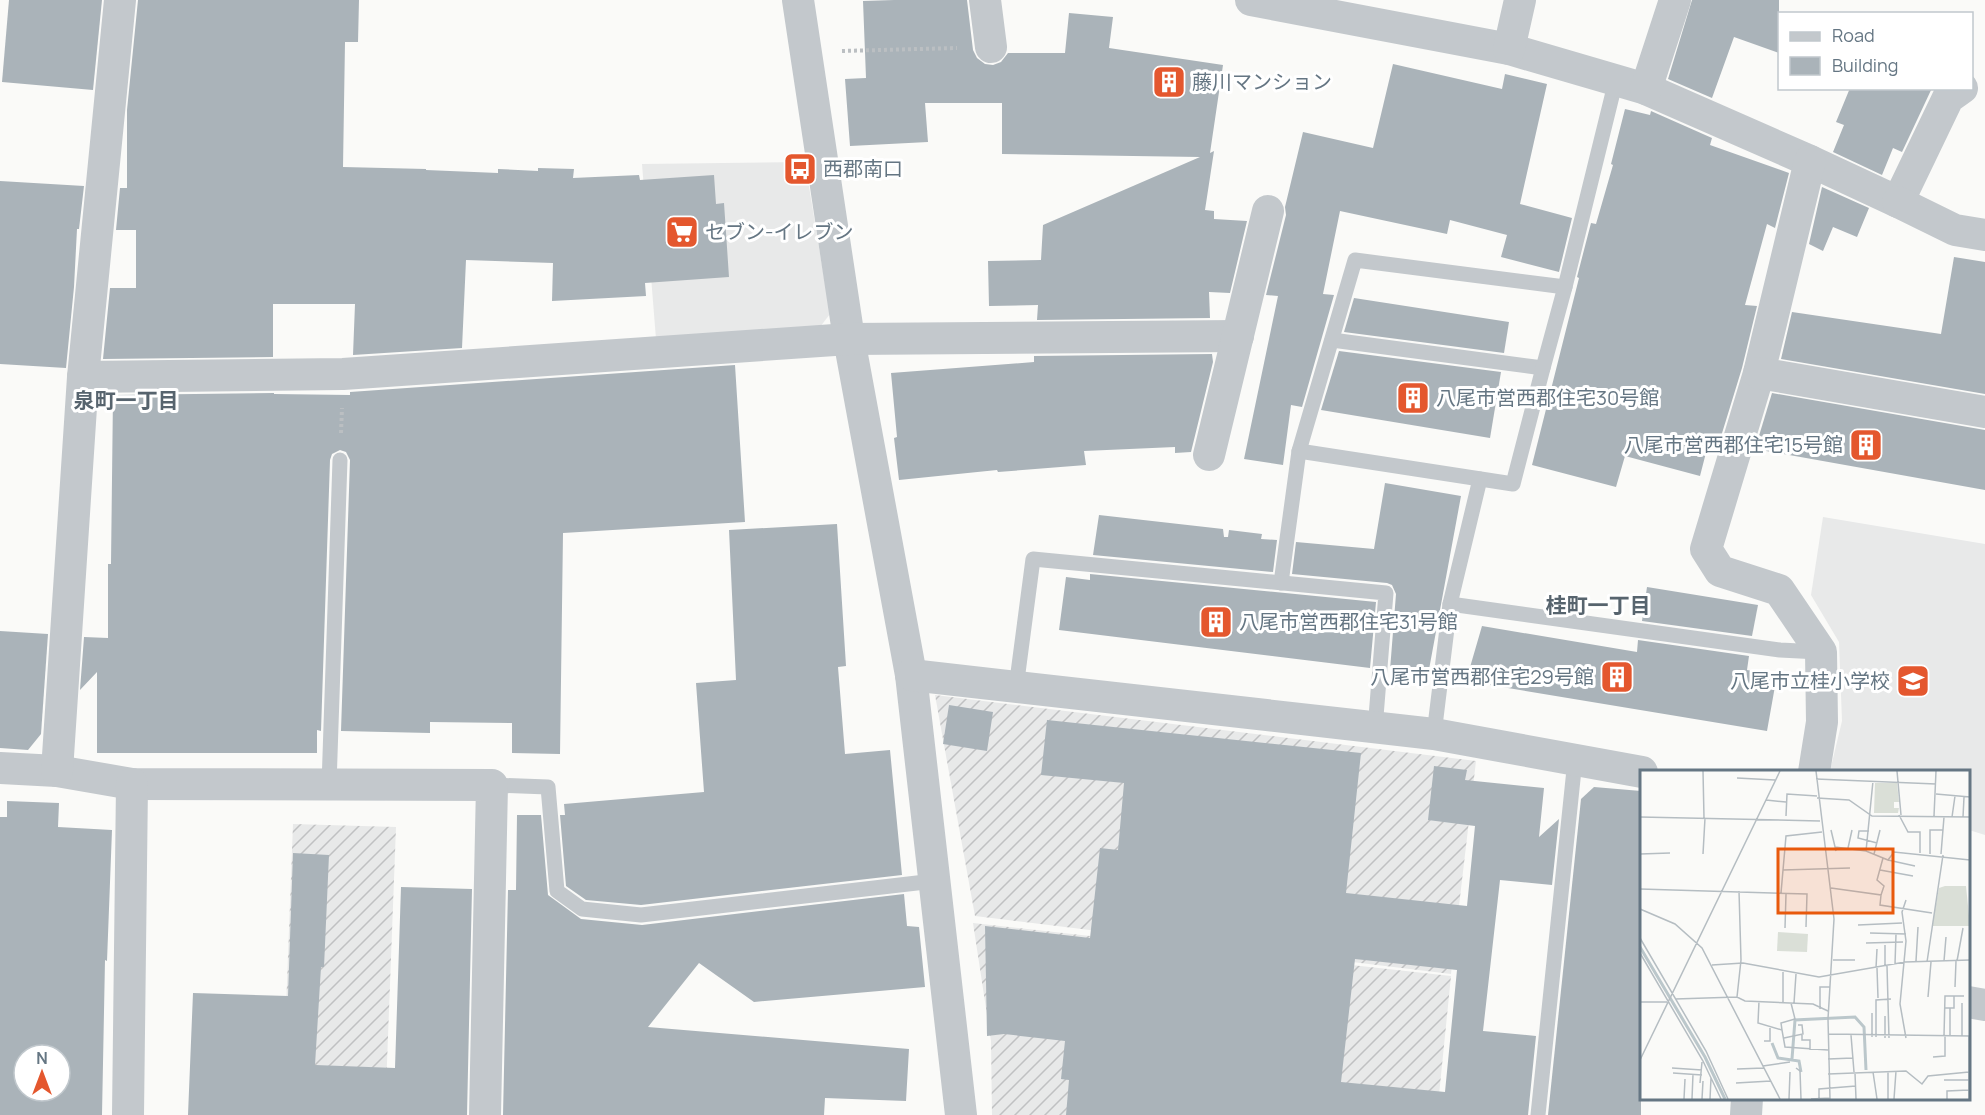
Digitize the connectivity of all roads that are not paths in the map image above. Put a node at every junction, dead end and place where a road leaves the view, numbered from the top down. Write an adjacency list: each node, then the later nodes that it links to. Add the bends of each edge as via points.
1 (120, 0): 22 (street)
2 (798, 0): 18 (street)
3 (986, 0): 7 (street)
4 (1251, 0): 8 (street)
5 (1520, 0): 8 (street)
6 (1675, 0): 10 (street)
7 (991, 46)
8 (1509, 49): 9 (street)
9 (1616, 80): 10 (street); 16 (lane)
10 (1646, 89): 12 (street)
11 (1959, 90): 13 (street, via 1948,98)
12 (1810, 160): 13 (street); 21 (street)
13 (1898, 202): 15 (street, via 1955,231)
14 (1268, 211): 17 (street)
15 (1985, 236)
16 (1565, 287): 19 (lane, via 1355,260); 20 (lane)
17 (1238, 336): 18 (street); 25 (street)
18 (849, 339): 22 (street, via 343,374); 31 (street)
19 (1332, 340): 20 (lane); 24 (lane)
20 (1543, 368): 27 (lane, via 1513,484)
21 (1759, 373): 23 (street); 30 (street, via 1706,549 1720,571 1779,590)
22 (83, 377): 38 (street)
23 (1985, 412)
24 (1299, 451): 27 (lane); 28 (lane)
25 (1209, 455)
26 (340, 460): 41 (lane)
27 (1480, 479): 29 (lane)
28 (1281, 583): 32 (lane, via 1034,559); 33 (lane, via 1386,593)
29 (1450, 604): 30 (lane, via 1780,650); 34 (lane)
30 (1821, 652): 37 (street, via 1822,722)
31 (911, 675): 32 (street); 43 (street)
32 (1016, 688): 33 (street)
33 (1376, 729): 34 (street)
34 (1434, 734): 35 (street)
35 (1575, 760): 39 (street); 50 (lane)
36 (0, 768): 38 (street)
37 (1814, 770)
38 (57, 771): 40 (street)
39 (1640, 772)
40 (132, 784): 41 (street); 47 (street)
41 (329, 785): 42 (street)
42 (492, 785): 43 (lane, via 548,787 557,891 582,909 641,915); 48 (street)
43 (934, 881): 49 (street)
44 (1970, 1002): 45 (street)
45 (1985, 1005)
46 (1747, 1100): 51 (street)
47 (128, 1115)
48 (485, 1115)
49 (961, 1115)
50 (1539, 1115)
51 (1746, 1115)

